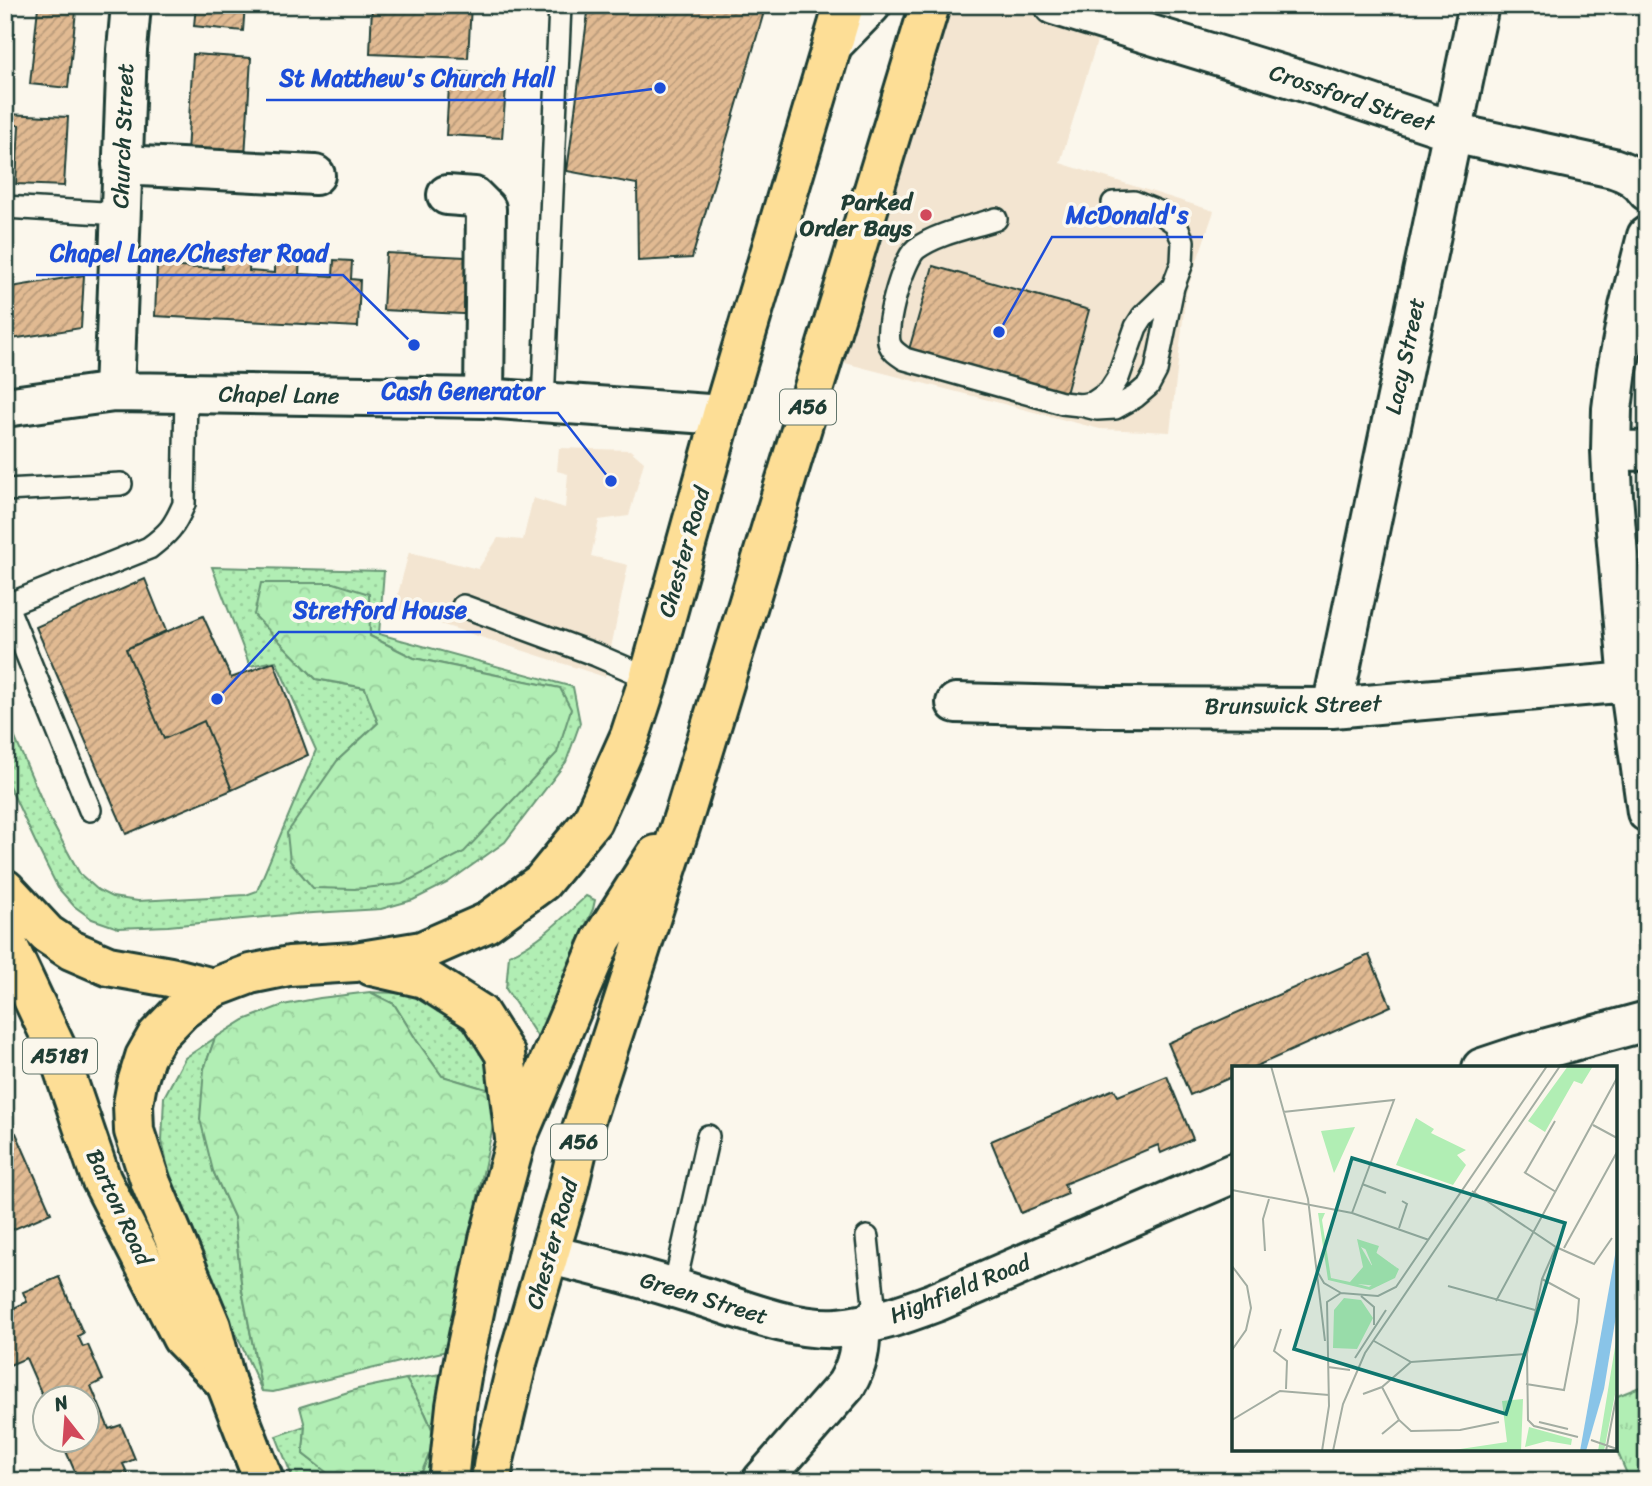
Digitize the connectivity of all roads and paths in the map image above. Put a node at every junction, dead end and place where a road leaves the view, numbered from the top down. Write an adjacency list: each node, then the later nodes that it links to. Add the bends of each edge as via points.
1 (131, 5): 10 (street, Church Street)
2 (560, 5): 23 (lane)
3 (844, 5): 8 (main road, Chester Road / A56)
4 (872, 5): 8 (street)
5 (930, 5): 37 (main road, Chester Road / A56)
6 (1054, 5): 9 (street, Crossford Street)
7 (1479, 5): 9 (street, Lacy Street)
8 (833, 44): 26 (main road, Chester Road / A56)
9 (1453, 131): 12 (street, Crossford Street, via 1613,168 1629,173); 35 (street, Lacy Street)
10 (122, 164): 11 (street); 16 (street, Church Street)
11 (315, 176)
12 (1647, 191)
13 (447, 195): 22 (street, via 474,197 486,209)
14 (1113, 203): 19 (lane, via 1133,202 1175,223 1183,241 1182,263)
15 (5, 207): 16 (lane)
16 (120, 214): 20 (street, Church Street)
17 (996, 219): 24 (lane, via 932,240 910,255 888,325 890,346 905,359)
18 (1647, 236): 27 (street, via 1629,307 1612,409)
19 (1173, 287): 24 (lane, via 1136,327 1109,392); 24 (lane, via 1156,371 1148,386 1115,408)
20 (114, 392): 21 (street, Chapel Lane); 25 (street, Chapel Lane)
21 (186, 393): 22 (street, Chapel Lane); 30 (lane, via 184,505 168,534 149,548)
22 (484, 398): 23 (street, Chapel Lane)
23 (542, 403): 26 (street, Chapel Lane)
24 (1080, 405)
25 (5, 407)
26 (722, 415): 32 (main road, Chester Road / A56)
27 (1629, 450): 33 (street, via 1613,496)
28 (121, 484): 29 (lane)
29 (5, 490)
30 (6, 603): 38 (lane)
31 (463, 606): 32 (lane)
32 (649, 678): 42 (main road, Chester Road / A56, via 630,736 592,821 542,883 486,923 422,951)
33 (1629, 682): 35 (street, Brunswick Street); 36 (street)
34 (956, 702): 35 (street, Brunswick Street)
35 (1332, 708)
36 (1641, 721): 39 (street)
37 (686, 809): 47 (main road, Chester Road / A56, via 602,939); 50 (main road, Chester Road / A56, via 582,1129)
38 (90, 810)
39 (1647, 812)
40 (5, 889): 43 (main road, via 47,934 71,950 108,966)
41 (5, 939): 53 (main road, Barton Road / A5181, via 57,1050 101,1179 182,1338)
42 (355, 962): 43 (main road, Chester Road / A56, via 289,966); 47 (main road, Chester Road / A56, via 425,978 479,1013 505,1055)
43 (213, 988): 53 (main road, Chester Road / A56, via 182,1010 158,1036 145,1057 132,1104 134,1131 147,1170 211,1326)
44 (1647, 1021): 45 (street)
45 (1488, 1066)
46 (708, 1136): 51 (lane)
47 (516, 1140): 55 (main road, Chester Road / A56, via 489,1238 463,1365)
48 (1232, 1174): 52 (street, Highfield Road, via 936,1302)
49 (867, 1237): 52 (lane, via 874,1304)
50 (550, 1255): 51 (street, Green Street); 56 (main road, Chester Road / A56, via 518,1359)
51 (674, 1288): 52 (street, Green Street, via 782,1322 836,1328)
52 (860, 1325): 57 (street, Highfield Road, via 853,1374)
53 (226, 1383): 54 (main road, Chester Road / A56)
54 (264, 1481)
55 (448, 1481)
56 (491, 1481)
57 (762, 1481)

